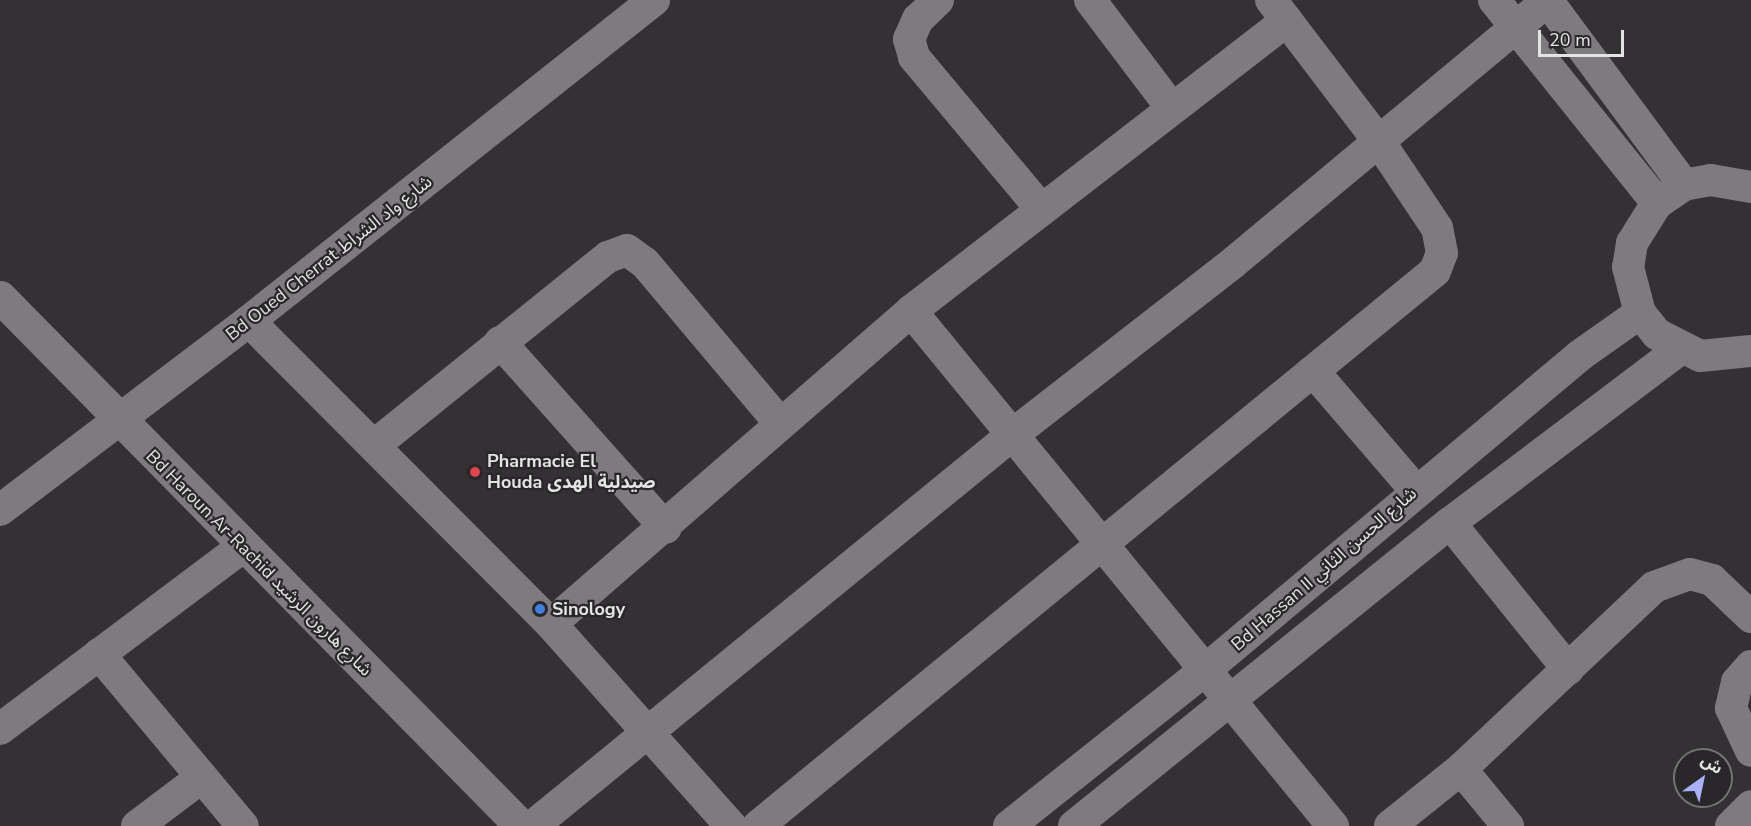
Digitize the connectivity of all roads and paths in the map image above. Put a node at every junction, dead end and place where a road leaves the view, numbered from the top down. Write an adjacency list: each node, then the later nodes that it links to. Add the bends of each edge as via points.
1 (654, 0): 17 (street, Bd Oued Cherrat شارع واد الشراط)
2 (938, 0): 13 (street, via 918,19 909,39 914,57)
3 (1090, 0): 8 (street)
4 (1494, 0): 7 (street)
5 (1548, 0): 7 (street); 10 (street)
6 (1279, 10): 8 (street); 9 (street)
7 (1516, 29): 9 (street); 12 (street)
8 (1171, 107): 13 (street)
9 (1380, 143): 21 (street, via 1437,228 1442,254 1423,283); 24 (street)
10 (1684, 185): 11 (street, via 1711,180); 12 (street)
11 (1751, 187)
12 (1656, 203): 16 (street, via 1632,243 1630,282)
13 (1042, 210): 15 (street)
14 (0, 297): 22 (street, Bd Haroun Ar-Rachid شارع هارون الرشيد)
15 (911, 311): 23 (street); 24 (street)
16 (1640, 313): 19 (street); 26 (street, Bd Hassan II شارع الحسن الثاني)
17 (249, 321): 22 (street, Bd Oued Cherrat شارع واد الشراط); 25 (street)
18 (500, 342): 23 (street, via 608,257 627,250 645,263); 25 (street); 29 (street)
19 (1680, 349): 20 (street, via 1722,358); 28 (street)
20 (1751, 351)
21 (1314, 372): 26 (street); 31 (street)
22 (118, 421): 27 (street, Bd Oued Cherrat شارع واد الشراط); 30 (street, Bd Haroun Ar-Rachid شارع هارون الرشيد)
23 (779, 422): 29 (street)
24 (1012, 435): 31 (street); 40 (street)
25 (376, 444): 33 (street)
26 (1416, 490): 37 (street, Bd Hassan II شارع الحسن الثاني)
27 (0, 510)
28 (1450, 523): 36 (street); 38 (street)
29 (666, 528): 33 (street)
30 (244, 546): 34 (street); 47 (street, Bd Haroun Ar-Rachid شارع هارون الرشيد)
31 (1102, 548): 37 (street); 50 (street)
32 (1751, 617): 36 (street, via 1712,579 1690,574 1669,578)
33 (551, 624): 40 (street)
34 (99, 654): 39 (street); 43 (street)
35 (1751, 666): 41 (street, via 1737,682 1731,708)
36 (1568, 669): 42 (street)
37 (1204, 671): 38 (street); 51 (street, Bd Hassan II شارع الحسن الثاني)
38 (1228, 702): 52 (street); 53 (street)
39 (0, 729)
40 (648, 734): 48 (street); 49 (street)
41 (1751, 751)
42 (1461, 769): 54 (street); 55 (street)
43 (202, 777): 45 (street); 46 (street)
44 (1751, 806): 56 (street)
45 (137, 826)
46 (243, 826)
47 (521, 826)
48 (533, 826)
49 (731, 826)
50 (758, 826)
51 (1009, 826)
52 (1074, 826)
53 (1334, 826)
54 (1390, 826)
55 (1508, 826)
56 (1731, 826)

